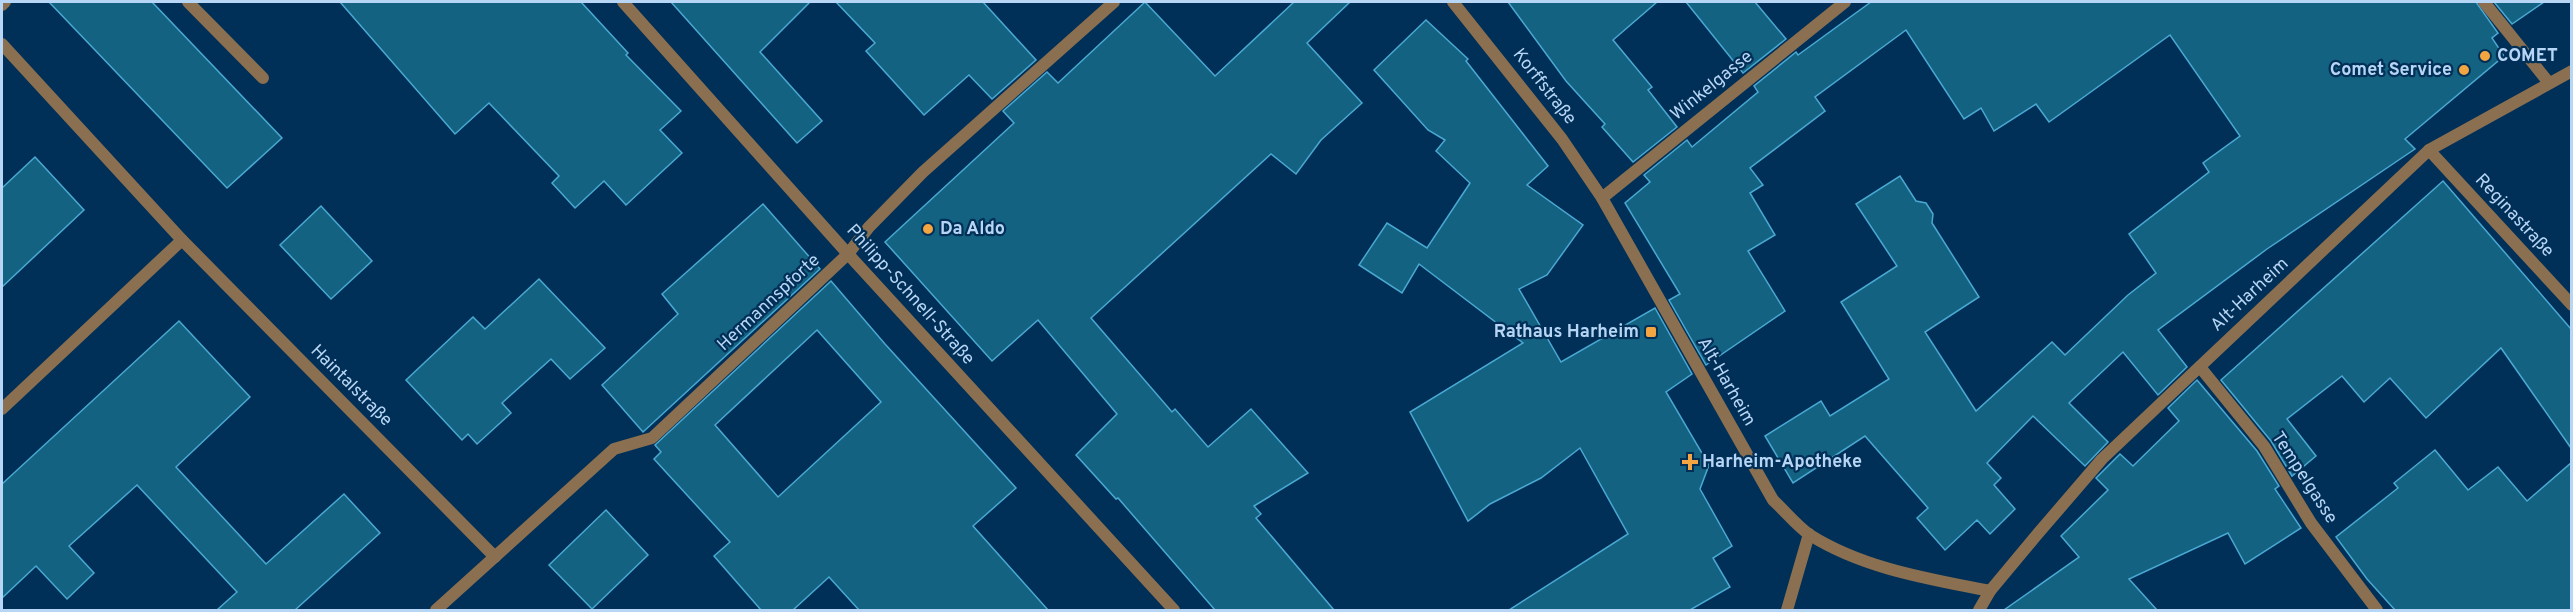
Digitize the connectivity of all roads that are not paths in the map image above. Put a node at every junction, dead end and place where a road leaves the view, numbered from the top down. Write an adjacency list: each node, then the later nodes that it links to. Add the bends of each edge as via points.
1 (6, 2): 8 (street)
2 (188, 2): 11 (street)
3 (623, 2): 16 (street, Philipp-Schnell-Straße)
4 (1114, 2): 16 (street, Hermannspforte, via 923,172)
5 (1453, 2): 14 (street, Korffstraße, via 1562,139)
6 (1845, 2): 14 (street, Winkelgasse)
7 (2484, 2): 12 (street)
8 (2, 5)
9 (2, 44): 15 (street, Haintalstraße)
10 (2571, 71): 12 (street, Alt-Harheim)
11 (263, 78)
12 (2549, 83): 13 (street, Alt-Harheim)
13 (2429, 150): 17 (street, Reginastraße); 18 (street, Alt-Harheim)
14 (1602, 198): 20 (street, Alt-Harheim, via 1773,500)
15 (182, 240): 19 (street); 21 (street, Haintalstraße)
16 (848, 254): 21 (street, Hermannspforte, via 652,438 614,448); 24 (street, Philipp-Schnell-Straße)
17 (2571, 305)
18 (2200, 367): 22 (street, Alt-Harheim, via 2102,459); 27 (street, Tempelgasse, via 2264,446 2311,523)
19 (2, 409)
20 (1809, 534): 22 (street, Alt-Harheim, via 1851,555 1902,573); 25 (street)
21 (495, 557): 23 (street, Hermannspforte)
22 (1990, 591): 26 (street, Alt-Harheim)
23 (436, 610)
24 (1174, 610)
25 (1787, 610)
26 (1979, 610)
27 (2377, 610)

